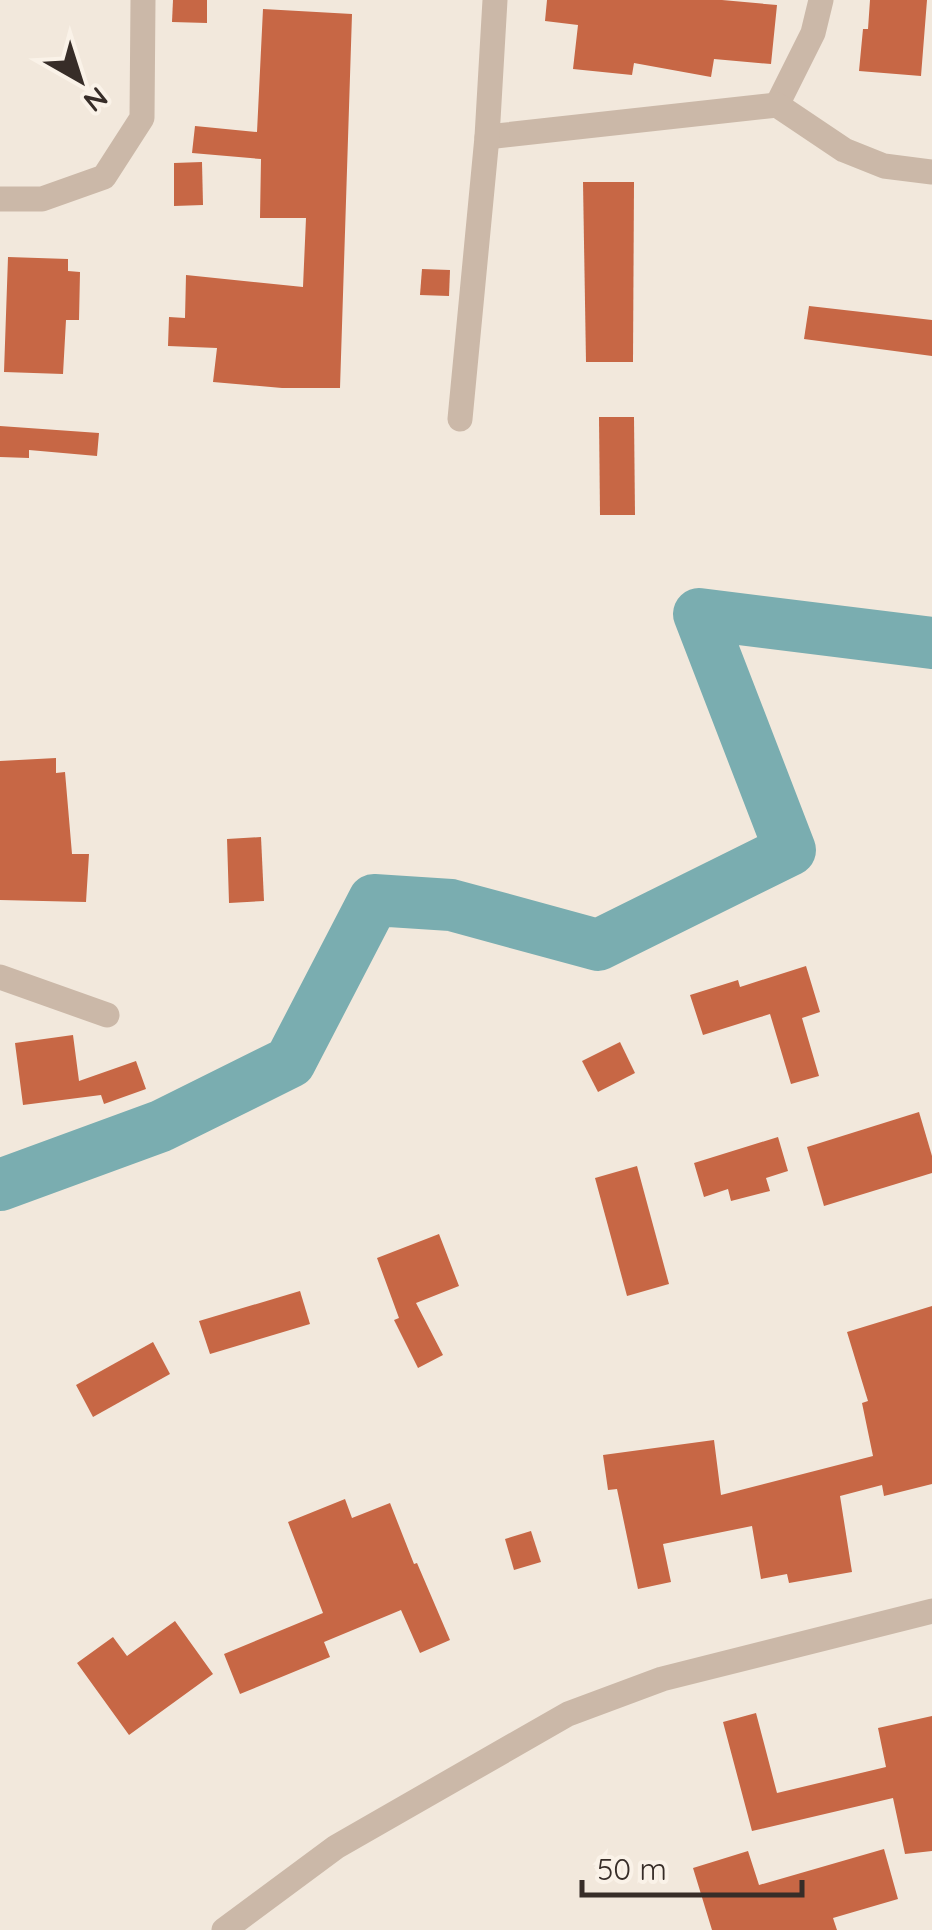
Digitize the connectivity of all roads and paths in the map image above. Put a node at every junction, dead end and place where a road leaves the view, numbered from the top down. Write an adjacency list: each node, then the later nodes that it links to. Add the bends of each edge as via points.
1 (142, 0): 7 (street, via 142,118 104,177 42,199)
2 (494, 0): 5 (street)
3 (821, 0): 4 (street, via 813,33)
4 (777, 105): 5 (street); 6 (street, via 844,150 884,166)
5 (486, 137): 8 (street)
6 (932, 172)
7 (0, 199)
8 (460, 419)
9 (0, 977): 10 (street)
10 (107, 1015)
11 (932, 1610): 12 (street, via 662,1679 568,1714 336,1847)
12 (224, 1930)

